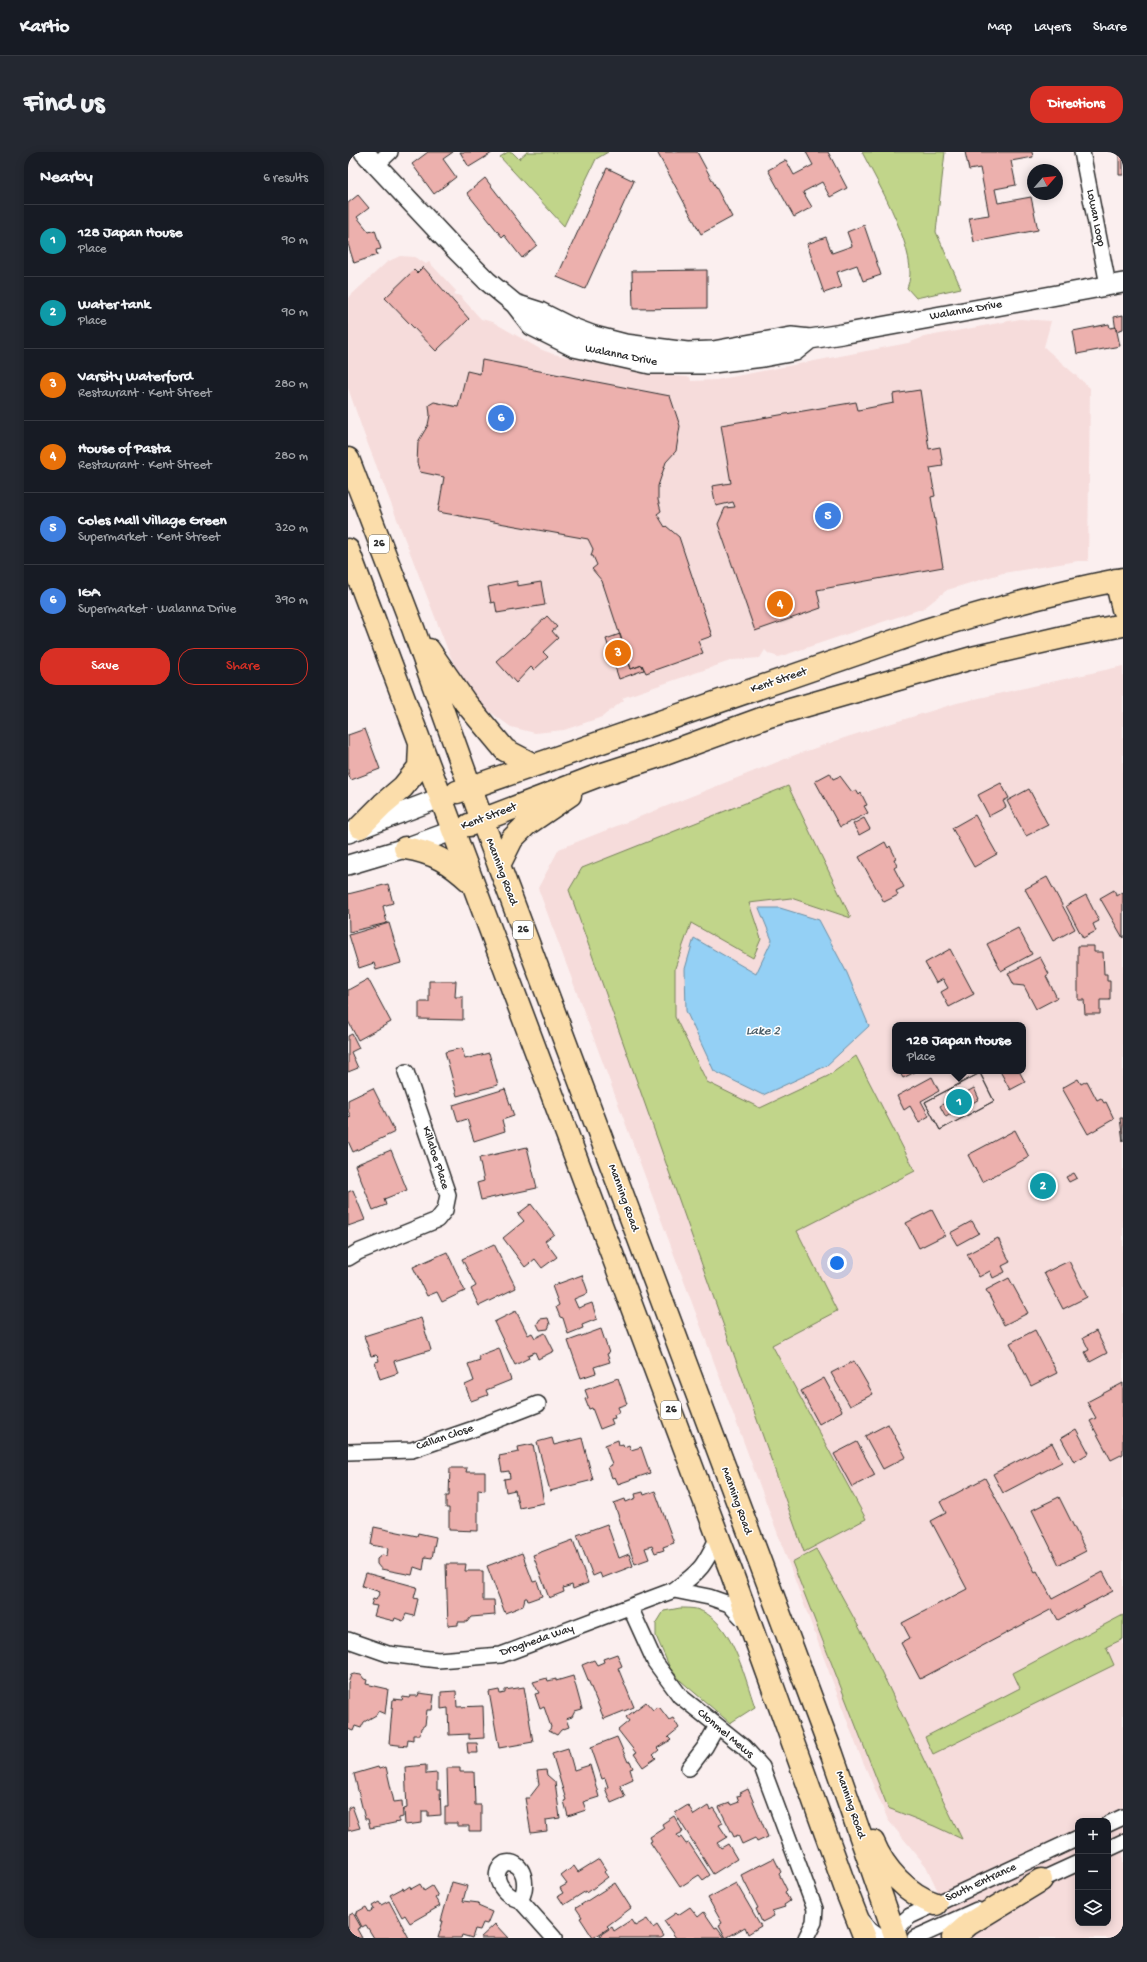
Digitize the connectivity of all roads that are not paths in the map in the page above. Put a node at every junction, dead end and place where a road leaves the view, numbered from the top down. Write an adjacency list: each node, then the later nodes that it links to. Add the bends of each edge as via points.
1 (390, 152): 3 (street)
2 (1082, 152): 4 (street, Lowan Loop)
3 (370, 159): 4 (street, Walanna Drive, via 452,247 515,304 532,326 574,347 650,364 704,364 763,357 795,351 810,339)
4 (1115, 284)
5 (348, 459): 10 (main road, Manning Road / 26)
6 (348, 550): 11 (main road, 26)
7 (1120, 580): 8 (main road); 12 (main road, Kent Street, via 1065,590 979,613)
8 (1123, 609)
9 (1123, 625): 13 (main road, Kent Street, via 914,674 769,716)
10 (413, 628): 12 (main road, via 465,702 505,750); 14 (main road, Manning Road / 26)
11 (420, 744): 15 (main road, 26); 17 (main road, via 419,767 403,787)
12 (534, 765): 14 (main road, Kent Street)
13 (597, 776): 16 (main road, Kent Street); 21 (main road, via 526,825 512,839)
14 (470, 788): 15 (main road, Kent Street); 16 (main road, Manning Road / 26)
15 (440, 798): 17 (street); 18 (main road, 26)
16 (482, 820): 18 (main road, Kent Street); 21 (main road, Manning Road / 26)
17 (354, 830)
18 (452, 830): 19 (street); 22 (main road, 26)
19 (405, 848): 20 (street); 22 (main road, via 426,852 450,864)
20 (348, 865)
21 (499, 865): 33 (main road, Manning Road / 26)
22 (474, 884): 27 (main road, 26)
23 (406, 1072): 24 (street, Killaloe Place, via 448,1195 445,1210 437,1220)
24 (348, 1258)
25 (538, 1404): 26 (street, Callan Close, via 412,1450)
26 (348, 1452)
27 (718, 1537): 28 (street, Drogheda Way, via 706,1563 697,1574); 30 (main road, 26)
28 (674, 1590): 29 (street, Drogheda Way); 30 (street, via 729,1604)
29 (630, 1607): 31 (street, Drogheda Way, via 501,1655 438,1660 388,1654); 32 (street, Clonmel Mews, via 664,1676 680,1696)
30 (751, 1627): 42 (main road, 26)
31 (348, 1640)
32 (717, 1726): 34 (street); 47 (street, Clonmel Mews, via 744,1747 762,1767 768,1781 815,1909 814,1922)
33 (832, 1754): 44 (main road, via 874,1845 888,1868 908,1889); 45 (main road, Manning Road / 26)
34 (689, 1768)
35 (1123, 1817): 36 (street)
36 (1111, 1823)
37 (1075, 1839): 44 (street, South Entrance)
38 (1123, 1842): 39 (street)
39 (1111, 1848)
40 (1075, 1864): 41 (street, South Entrance)
41 (1041, 1880): 45 (street, South Entrance); 49 (main road, via 969,1924)
42 (848, 1895): 45 (street, via 866,1924); 48 (main road, 26)
43 (520, 1900): 46 (street)
44 (936, 1904): 45 (street, South Entrance, via 910,1916)
45 (896, 1937)
46 (554, 1938)
47 (806, 1938)
48 (865, 1938)
49 (953, 1938)

